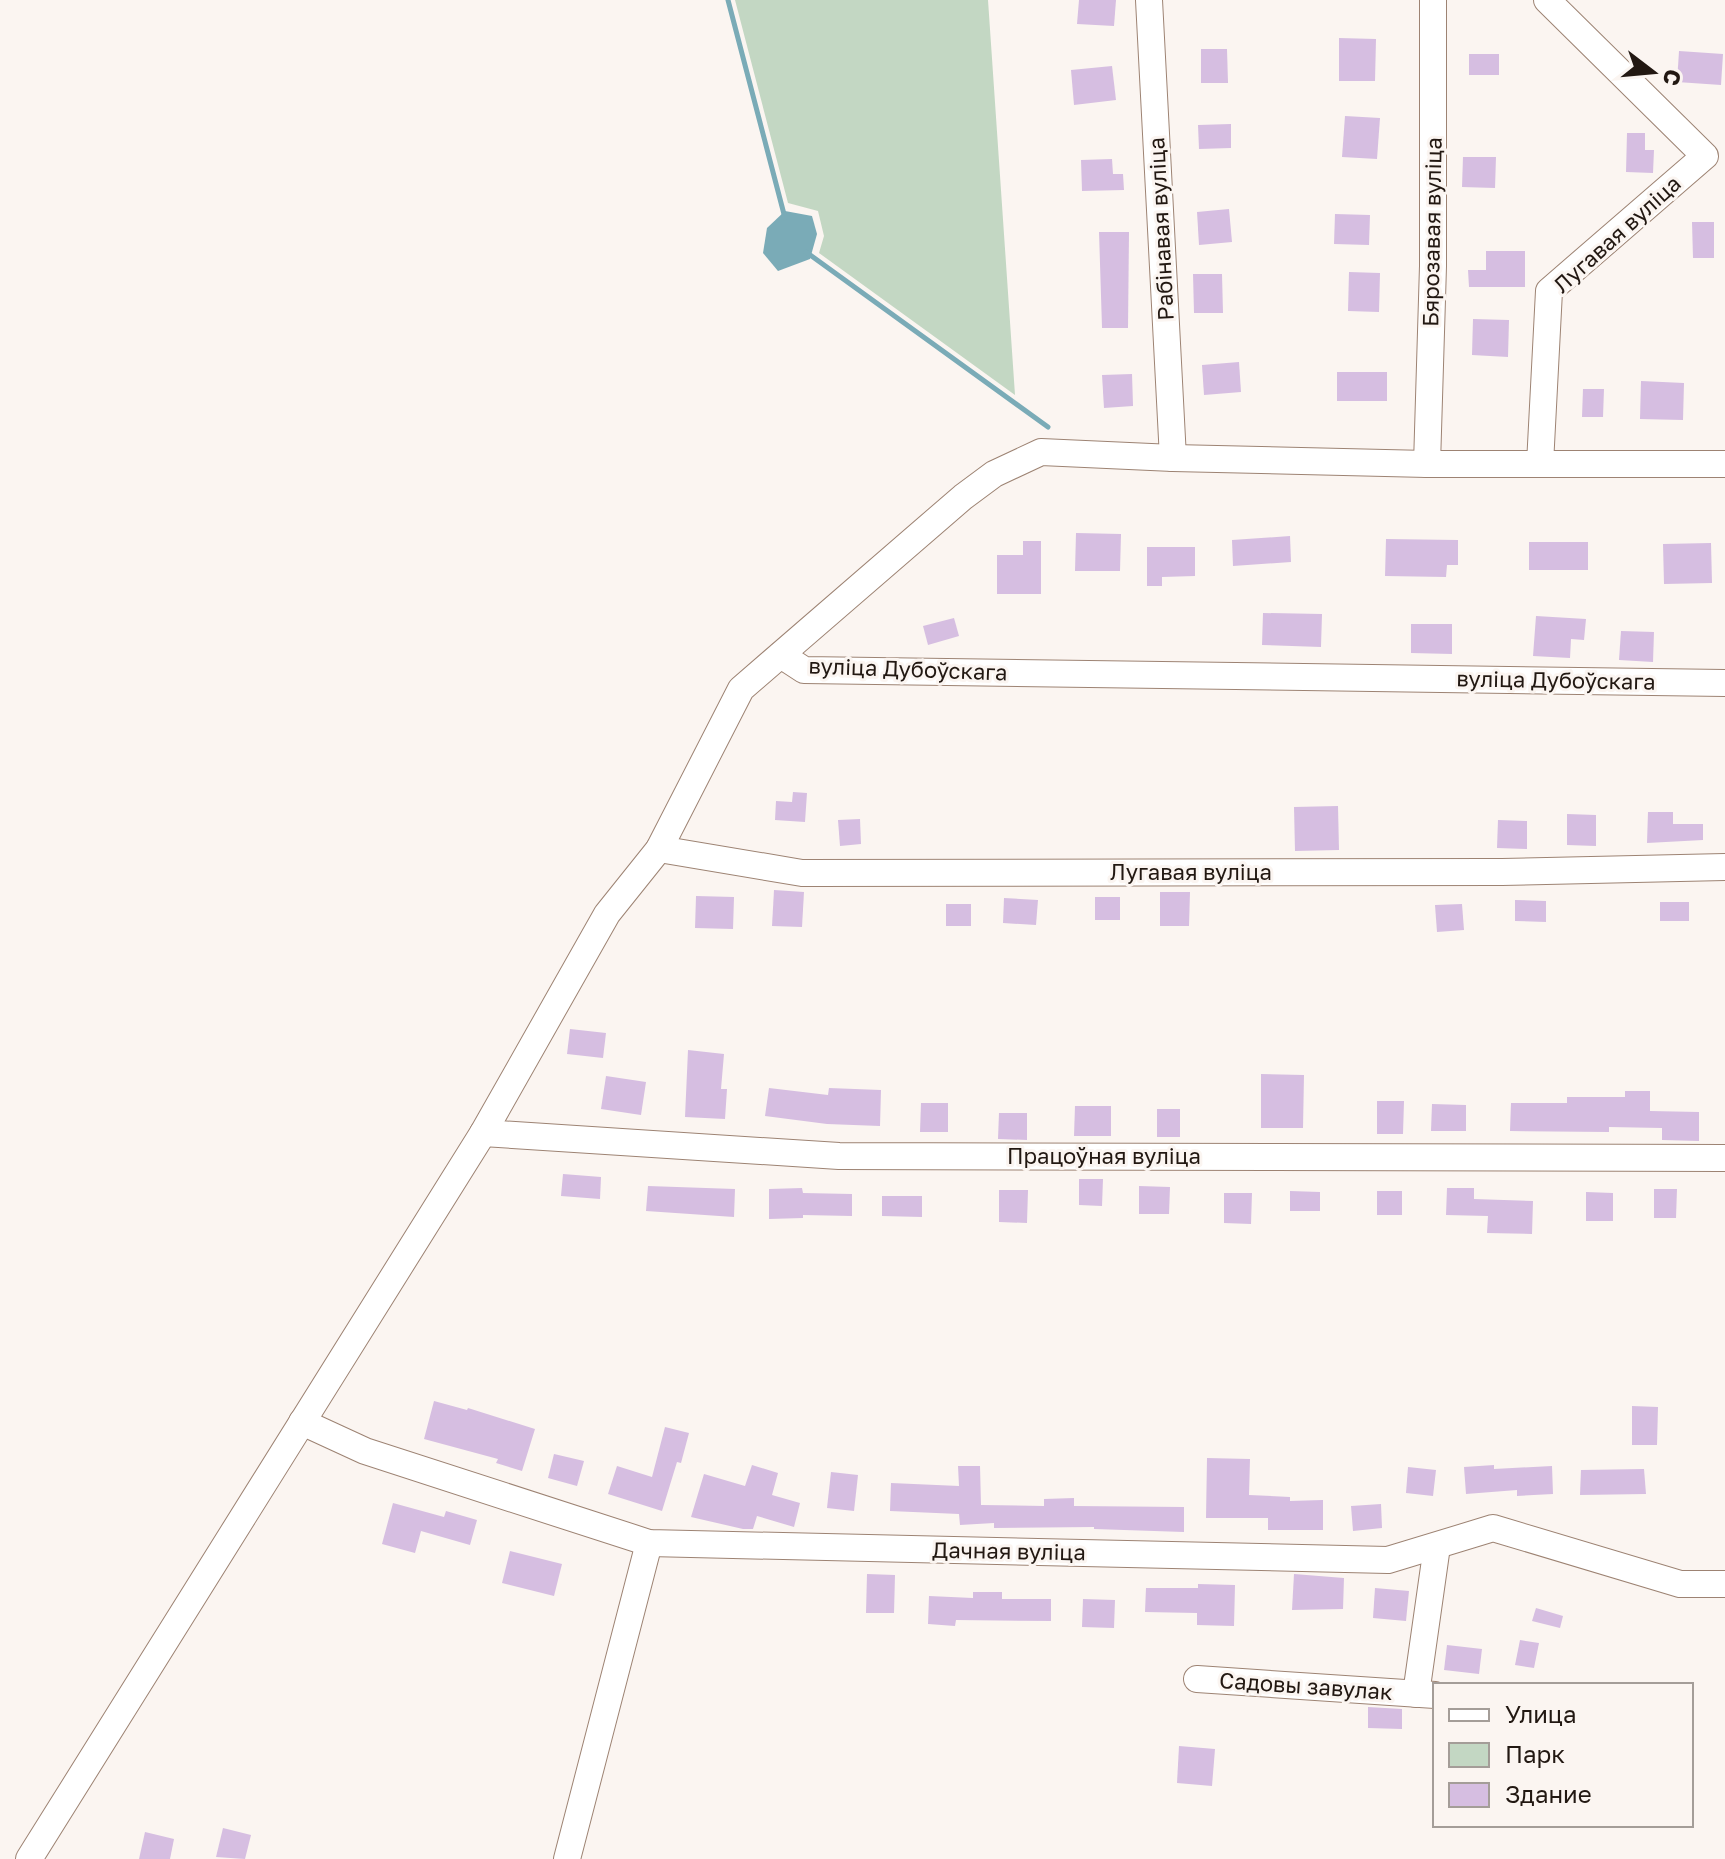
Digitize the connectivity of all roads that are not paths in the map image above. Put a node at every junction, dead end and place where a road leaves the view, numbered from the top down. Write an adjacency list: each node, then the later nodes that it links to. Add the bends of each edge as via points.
1 (1149, 0): 5 (street, Рабінавая вуліца)
2 (1433, 0): 6 (street, Бярозавая вуліца)
3 (1547, 0): 4 (street, Лугавая вуліца)
4 (1715, 156): 7 (street, Лугавая вуліца, via 1549,291)
5 (1173, 458): 6 (street, вуліца Дубоўскага); 9 (street, вуліца Дубоўскага, via 1041,452 994,474)
6 (1427, 464): 7 (street, вуліца Дубоўскага)
7 (1540, 464): 8 (street, вуліца Дубоўскага)
8 (1725, 464)
9 (781, 655): 10 (street, вуліца Дубоўскага, via 804,670); 11 (street, via 741,689)
10 (1725, 683)
11 (659, 849): 12 (street, Лугавая вуліца, via 802,873); 13 (street, via 607,914)
12 (1725, 867)
13 (483, 1133): 14 (street, Працоўная вуліца, via 839,1156); 15 (street)
14 (1725, 1158)
15 (302, 1422): 16 (street, Дачная вуліца, via 365,1451); 21 (street)
16 (649, 1543): 17 (street, Дачная вуліца, via 1388,1560); 22 (street)
17 (1437, 1546): 18 (street, Дачная вуліца, via 1493,1528 1680,1584); 20 (street, Садовы завулак)
18 (1725, 1584)
19 (1197, 1679): 20 (street, Садовы завулак)
20 (1425, 1694)
21 (29, 1859)
22 (567, 1859)

